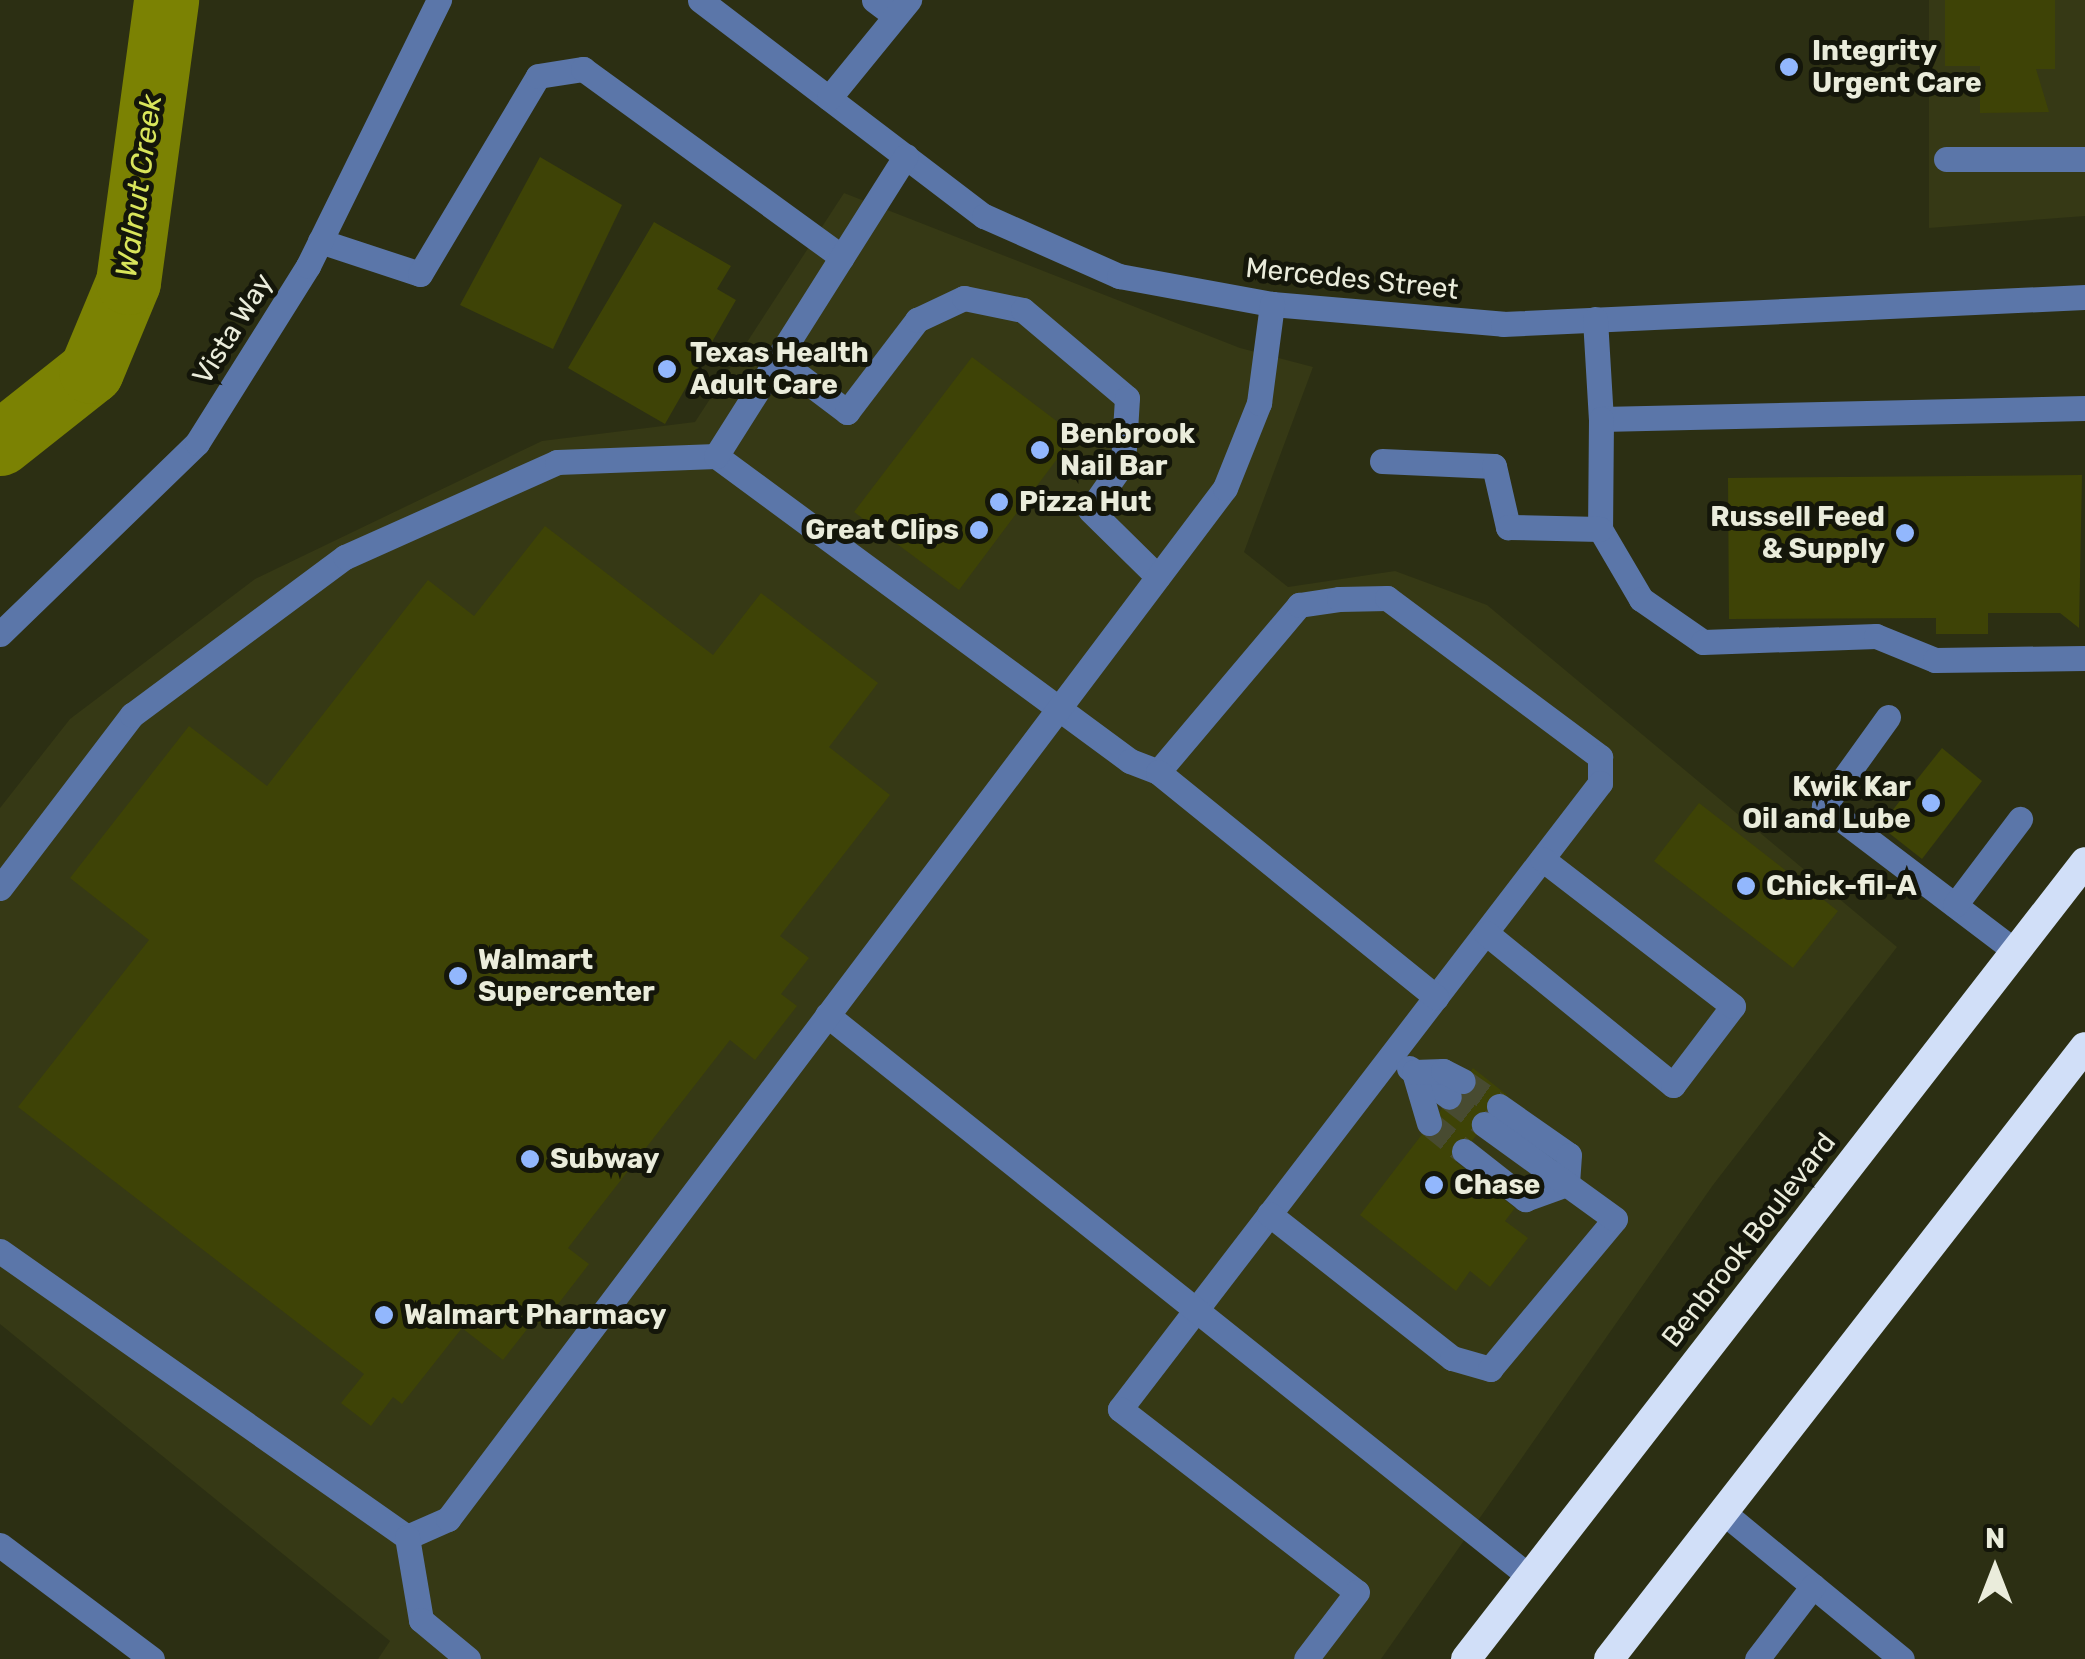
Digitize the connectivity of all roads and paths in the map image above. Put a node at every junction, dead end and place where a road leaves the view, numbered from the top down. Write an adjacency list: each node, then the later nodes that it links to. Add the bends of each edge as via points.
1 (438, 0): 8 (street, Vista Way)
2 (700, 0): 4 (street, Mercedes Street)
3 (892, 5): 4 (street)
4 (829, 98): 5 (street, Mercedes Street)
5 (906, 156): 9 (street); 11 (street, Mercedes Street, via 984,216 1120,276)
6 (2085, 159): 7 (street)
7 (1946, 160)
8 (320, 241): 9 (street, via 420,274 538,76 583,69); 20 (street, Vista Way, via 197,443)
9 (842, 258): 13 (street)
10 (2085, 296): 12 (street, Mercedes Street)
11 (1272, 304): 12 (street, Mercedes Street, via 1503,324); 19 (street, via 1259,402 1225,488)
12 (1595, 319): 15 (street)
13 (777, 359): 16 (street); 19 (street, via 847,412 917,320 964,298 1023,310 1127,398 1123,463 1090,510)
14 (2085, 408): 15 (street)
15 (1602, 419): 18 (street)
16 (716, 456): 22 (street); 28 (street, via 557,462 345,557 132,715)
17 (1382, 461): 18 (street, via 1494,466 1508,527)
18 (1600, 529): 21 (street, via 1641,598 1703,642 1876,636 1934,660)
19 (1158, 578): 22 (street)
20 (0, 634)
21 (2085, 658)
22 (1060, 708): 24 (street); 33 (street)
23 (1888, 717): 29 (street, via 1824,806)
24 (1158, 772): 26 (street, via 1299,605 1386,598 1600,757 1600,782); 32 (street)
25 (2020, 820): 29 (street)
26 (1542, 859): 30 (street); 30 (street, via 1734,1006 1673,1085)
27 (2085, 862): 31 (highway, Benbrook Boulevard)
28 (0, 888)
29 (1954, 905): 31 (street)
30 (1486, 932): 32 (street)
31 (2014, 950): 44 (highway, Benbrook Boulevard)
32 (1436, 997): 35 (street)
33 (827, 1016): 40 (street); 42 (street, via 448,1520)
34 (2085, 1047): 41 (highway)
35 (1391, 1056): 36 (street); 38 (street)
36 (1435, 1096)
37 (1555, 1188): 37 (street, via 1480,1130 1525,1199); 38 (street, via 1615,1219 1506,1357 1480,1370)
38 (1269, 1214): 40 (street)
39 (0, 1251): 42 (street)
40 (1194, 1310): 44 (street); 48 (street, via 1120,1409 1357,1592)
41 (1724, 1513): 45 (street); 50 (highway)
42 (407, 1537): 47 (street, via 421,1620)
43 (0, 1544): 46 (street)
44 (1530, 1577): 49 (highway, Benbrook Boulevard)
45 (1813, 1586): 51 (street); 52 (street)
46 (152, 1659)
47 (468, 1659)
48 (1306, 1659)
49 (1466, 1659)
50 (1609, 1659)
51 (1757, 1659)
52 (1902, 1659)

